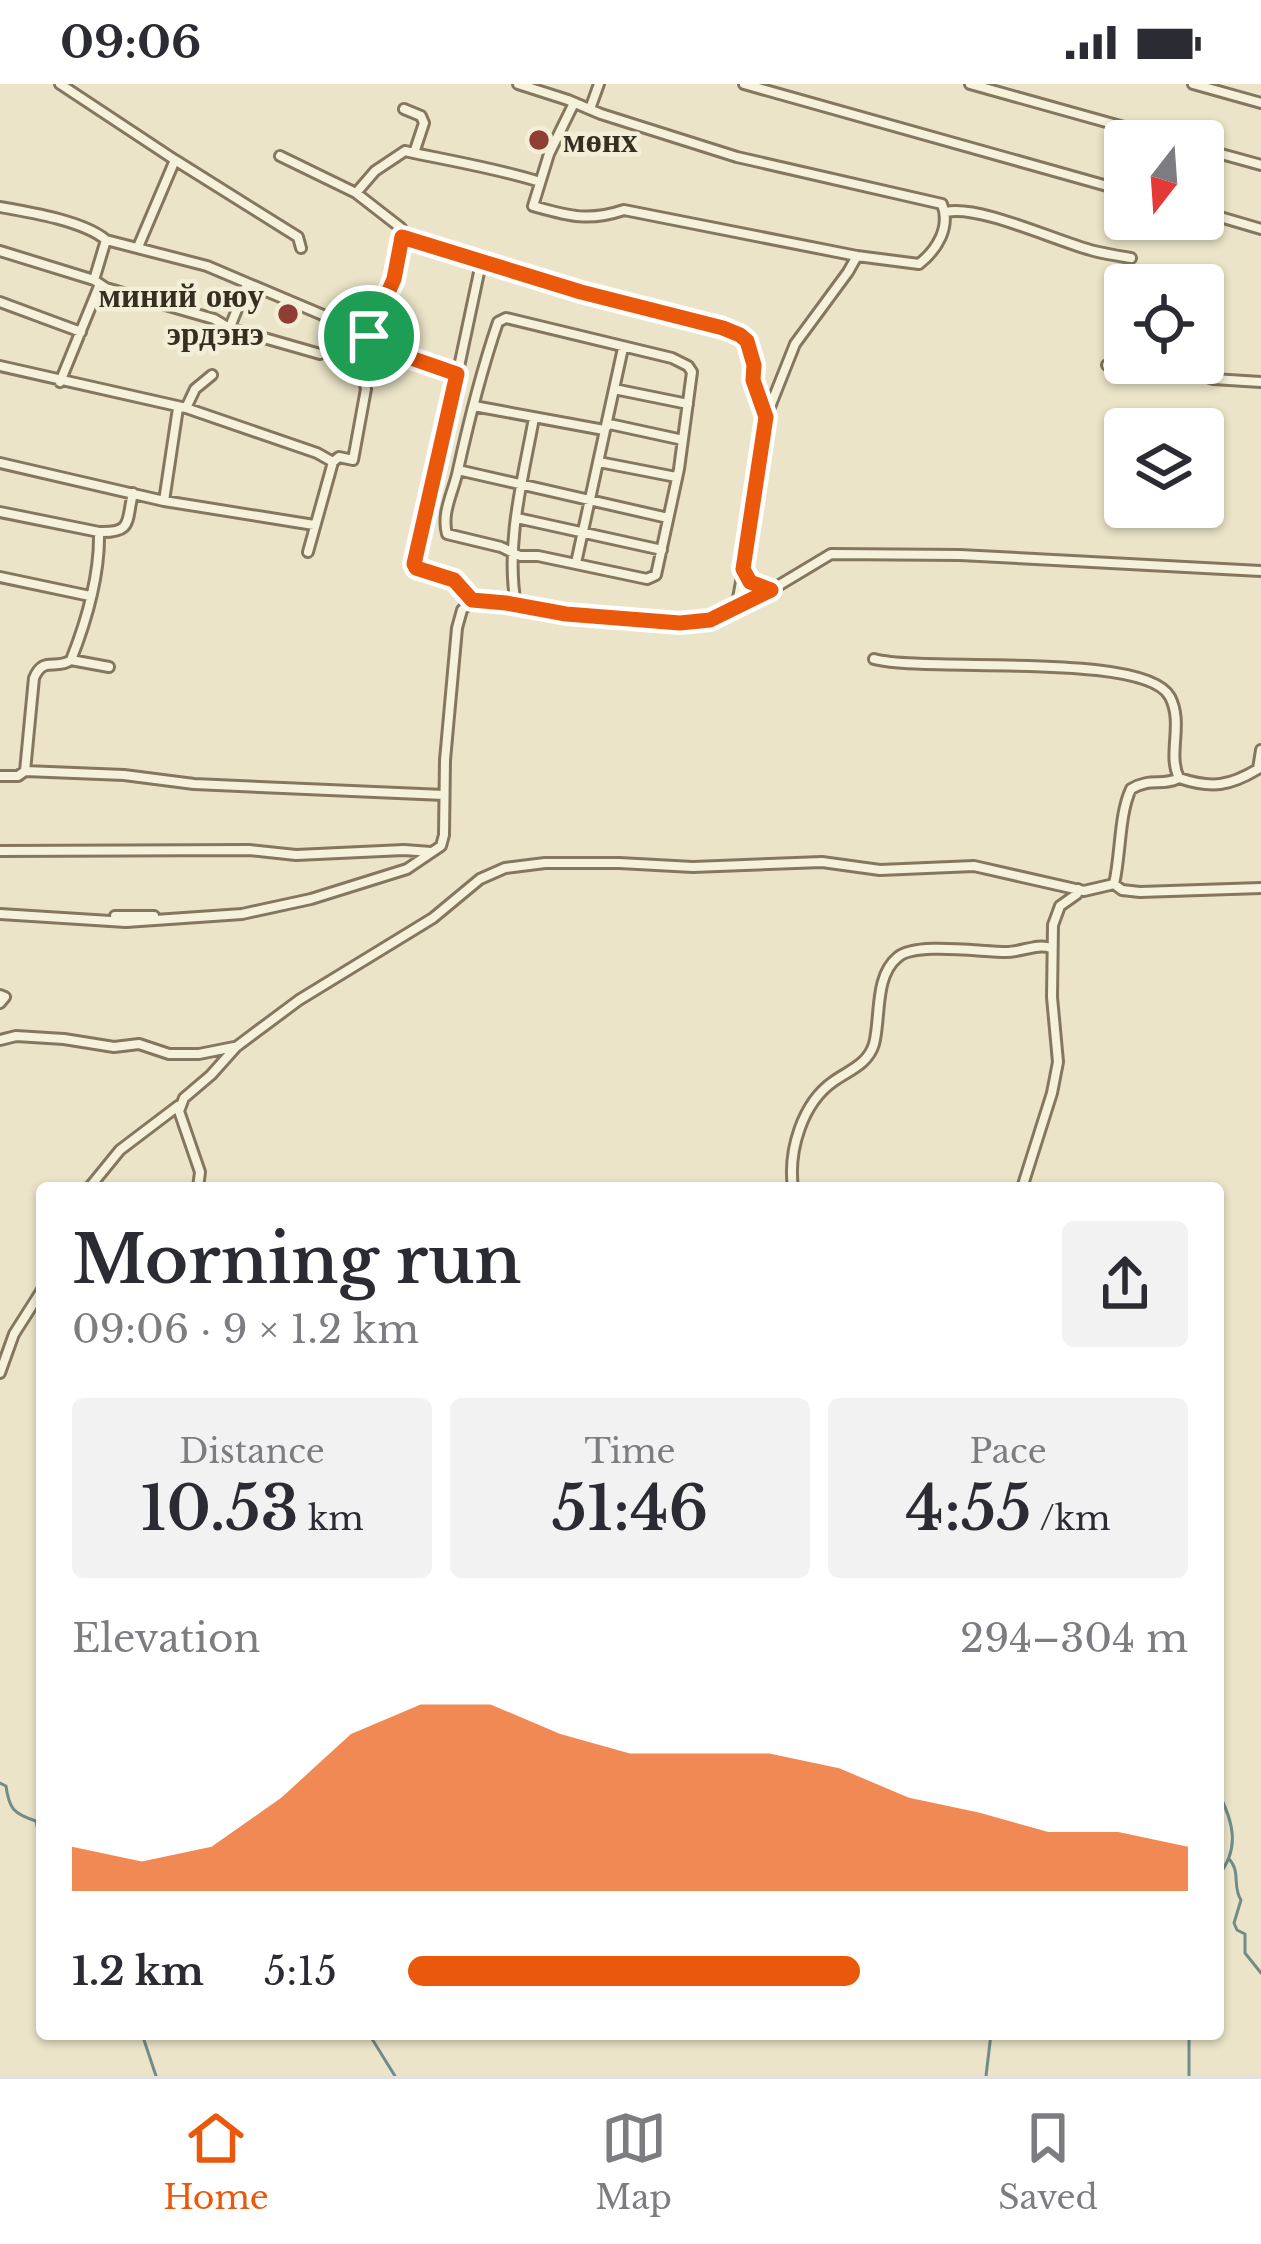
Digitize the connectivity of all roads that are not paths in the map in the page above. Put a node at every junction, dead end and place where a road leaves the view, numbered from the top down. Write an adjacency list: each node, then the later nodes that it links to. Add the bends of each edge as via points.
1 (60, 84): 15 (street)
2 (518, 84): 7 (street)
3 (599, 84): 9 (street)
4 (744, 84): 18 (street)
5 (970, 84): 11 (street)
6 (1192, 84): 8 (street)
7 (574, 103): 9 (street); 17 (street)
8 (1261, 103)
9 (590, 109): 21 (street, via 755,162 942,204)
10 (404, 110): 12 (street, via 424,123)
11 (1104, 121)
12 (414, 153): 17 (street); 19 (street, via 394,157)
13 (1224, 155): 16 (street)
14 (280, 156): 19 (street)
15 (175, 160): 26 (street); 27 (street, via 298,237)
16 (1261, 165)
17 (540, 182): 29 (street, via 533,206 564,215 624,210)
18 (1104, 184)
19 (356, 193): 24 (street)
20 (0, 207): 25 (street)
21 (945, 212): 29 (street, via 940,240 919,264); 30 (street)
22 (1224, 218): 23 (street)
23 (1261, 229)
24 (402, 237): 31 (street); 37 (street)
25 (106, 240): 26 (street); 32 (street)
26 (138, 248): 33 (street)
27 (301, 248)
28 (0, 250): 32 (street)
29 (857, 256): 50 (street, via 795,344)
30 (1131, 259)
31 (481, 263): 41 (street); 50 (street, via 740,335)
32 (97, 282): 35 (street); 36 (street)
33 (248, 284): 35 (street); 37 (street)
34 (0, 302): 36 (street)
35 (230, 328): 39 (street)
36 (81, 332): 44 (street)
37 (369, 336): 41 (street); 55 (street, via 356,454)
38 (623, 348): 46 (street); 47 (street, via 688,366); 48 (street, via 506,318 498,322)
39 (320, 354)
40 (0, 367): 44 (street)
41 (457, 374): 78 (street, via 414,564 454,580)
42 (212, 375): 49 (street)
43 (1224, 380): 45 (street)
44 (60, 382): 49 (street)
45 (1261, 382)
46 (614, 389): 47 (street); 52 (street)
47 (688, 404): 53 (street)
48 (474, 406): 51 (street); 57 (street)
49 (182, 408): 55 (street); 62 (street)
50 (766, 417): 73 (street)
51 (534, 418): 52 (street); 59 (street)
52 (606, 427): 53 (street); 54 (street)
53 (683, 440): 58 (street)
54 (599, 461): 58 (street); 61 (street)
55 (333, 462): 66 (street)
56 (0, 464): 60 (street)
57 (458, 470): 59 (street); 71 (street, via 447,534)
58 (676, 477): 65 (street)
59 (522, 487): 61 (street); 64 (street)
60 (133, 494): 62 (street); 67 (street, via 124,528)
61 (590, 499): 65 (street); 68 (street)
62 (164, 501): 66 (street)
63 (0, 512): 67 (street)
64 (517, 518): 68 (street); 71 (street)
65 (668, 518): 69 (street)
66 (314, 525): 70 (street)
67 (99, 532): 77 (street)
68 (584, 533): 69 (street); 72 (street)
69 (662, 550): 72 (street, via 656,575 647,579)
70 (308, 552)
71 (514, 554): 72 (street); 79 (street)
72 (576, 563)
73 (743, 569): 76 (street, via 750,582); 80 (street)
74 (1261, 571): 76 (street, via 831,554)
75 (0, 577): 77 (street)
76 (771, 590): 80 (street)
77 (90, 596): 82 (street)
78 (472, 600): 79 (street); 89 (street, via 457,628)
79 (516, 605): 80 (street, via 680,623)
80 (736, 609)
81 (874, 659): 88 (street, via 1076,666 1155,683 1174,712)
82 (71, 660): 83 (street); 86 (street, via 46,664 34,678)
83 (109, 667)
84 (1261, 750): 85 (street)
85 (1260, 767): 88 (street, via 1221,785)
86 (25, 771): 87 (street); 89 (street)
87 (0, 776)
88 (1179, 778): 92 (street, via 1129,792)
89 (444, 795): 91 (street, via 443,843)
90 (0, 851): 91 (street)
91 (433, 852): 95 (street, via 407,869 242,914 126,922)
92 (1114, 884): 93 (street, via 1140,892); 94 (street)
93 (1261, 888)
94 (1078, 889): 96 (street, via 1060,906); 98 (street, via 974,866 505,868)
95 (0, 912)
96 (1051, 948): 102 (street, via 900,954 881,991 872,1049 823,1090 804,1120); 103 (street, via 1056,1076)
97 (0, 1040): 98 (street, via 139,1044 169,1054)
98 (236, 1047): 99 (street)
99 (179, 1106): 100 (street, via 134,1137); 101 (street)
100 (94, 1182)
101 (199, 1182)
102 (793, 1182)
103 (1024, 1182)
104 (36, 1299): 105 (street)
105 (0, 1373)

